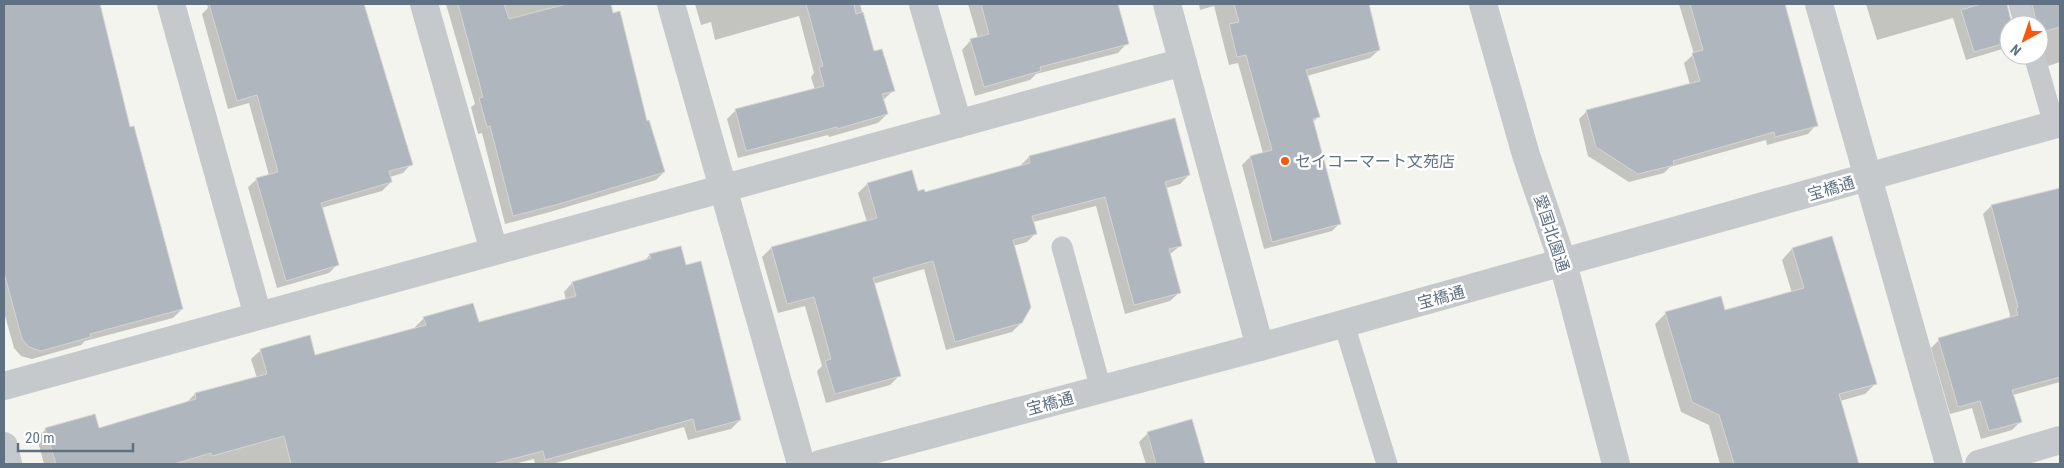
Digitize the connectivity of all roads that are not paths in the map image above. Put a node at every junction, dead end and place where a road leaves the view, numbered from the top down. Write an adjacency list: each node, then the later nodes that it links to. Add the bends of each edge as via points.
1 (171, 4): 17 (street)
2 (424, 4): 15 (street)
3 (671, 4): 13 (street)
4 (923, 4): 11 (street)
5 (1167, 4): 8 (street)
6 (1483, 4): 16 (street, 愛国北園通, via 1526,155)
7 (1819, 4): 12 (street)
8 (1183, 62): 11 (street); 19 (street)
9 (2037, 65): 10 (lane)
10 (2057, 123): 12 (street, 宝橋通)
11 (958, 124): 13 (street)
12 (1869, 177): 16 (street, 宝橋通); 29 (street)
13 (722, 188): 15 (street); 25 (street)
14 (1062, 246): 21 (lane)
15 (494, 251): 17 (street)
16 (1563, 263): 18 (street, 宝橋通); 28 (street, 愛国北園通)
17 (258, 316): 20 (street)
18 (1344, 324): 19 (street, 宝橋通); 27 (lane)
19 (1260, 347): 21 (street, 宝橋通)
20 (4, 386)
21 (1101, 389): 26 (street, 宝橋通)
22 (2060, 440): 30 (street)
23 (4, 446): 24 (street)
24 (8, 464)
25 (801, 464)
26 (820, 464)
27 (1387, 464)
28 (1616, 464)
29 (1949, 464)
30 (1979, 464)

